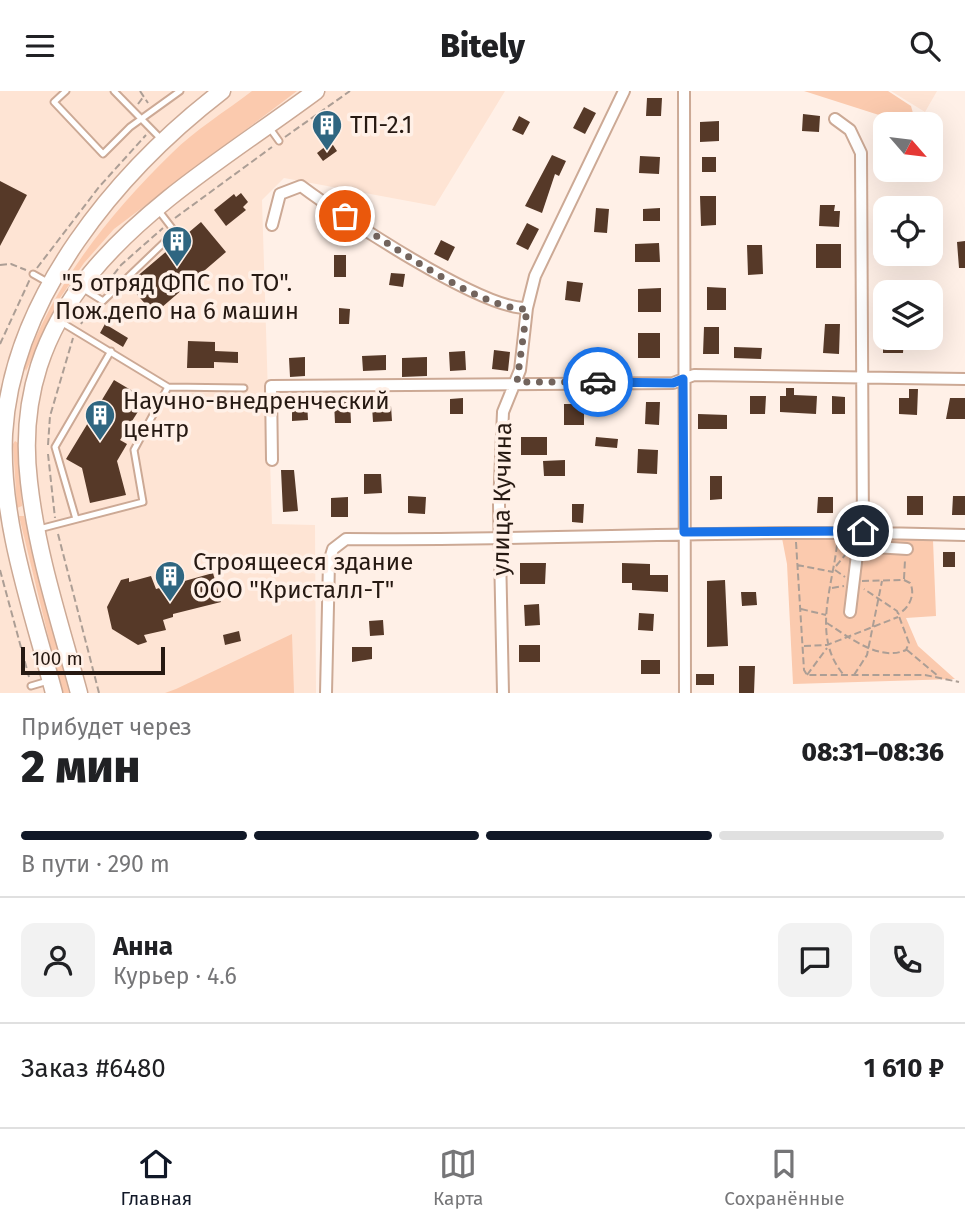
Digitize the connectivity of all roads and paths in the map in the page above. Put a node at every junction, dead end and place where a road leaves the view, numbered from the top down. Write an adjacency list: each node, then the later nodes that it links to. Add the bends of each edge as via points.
1 (66, 91): 11 (lane, via 54,102 103,154)
2 (114, 91): 11 (lane)
3 (140, 91): 10 (path)
4 (180, 91): 11 (lane)
5 (222, 91): 14 (street)
6 (316, 91): 9 (street)
7 (624, 91): 22 (street, улица Кучина, via 535,276)
8 (684, 91): 28 (street)
9 (304, 97): 13 (street)
10 (149, 104)
11 (142, 119): 14 (lane)
12 (835, 119): 26 (street, via 857,139 861,153)
13 (268, 126): 15 (lane); 16 (street)
14 (163, 141): 20 (street, via 111,199)
15 (279, 141)
16 (157, 208): 21 (street, via 106,252); 21 (lane, via 175,232 103,301)
17 (272, 225): 22 (street, via 280,194 301,186 457,284 512,309)
18 (0, 265): 19 (path, via 11,264)
19 (33, 274): 20 (lane)
20 (52, 285): 25 (street, via 26,335)
21 (79, 286): 23 (street)
22 (527, 309): 30 (street, улица Кучина)
23 (58, 321): 24 (lane); 27 (street)
24 (111, 351): 31 (lane); 37 (lane, via 55,447)
25 (14, 373): 27 (street); 33 (street)
26 (861, 378): 28 (street, via 694,375); 29 (street); 40 (street)
27 (36, 379): 34 (street)
28 (683, 379): 30 (street, via 673,383); 41 (street)
29 (965, 379)
30 (517, 382): 35 (street, via 271,386); 43 (street, улица Кучина, via 503,412)
31 (168, 387): 32 (lane); 37 (lane, via 134,450 143,502)
32 (244, 388)
33 (3, 426): 34 (street); 36 (street)
34 (27, 437): 38 (street)
35 (272, 460)
36 (3, 481): 73 (street)
37 (76, 519): 38 (lane)
38 (36, 530): 74 (street)
39 (795, 531): 40 (street); 41 (street); 47 (path)
40 (863, 531): 42 (street)
41 (684, 532): 43 (street); 77 (street)
42 (965, 535)
43 (500, 540): 75 (street, via 346,539 337,544 328,562); 76 (street, улица Кучина)
44 (838, 540): 49 (path)
45 (858, 546): 46 (street); 49 (path, via 851,548); 57 (street)
46 (906, 548): 52 (path)
47 (797, 565): 49 (path); 56 (path)
48 (0, 570): 72 (path)
49 (834, 570): 50 (path); 54 (path)
50 (850, 580)
51 (882, 580): 52 (path); 55 (path); 55 (path, via 860,582 859,587)
52 (904, 580): 59 (path, via 913,592 905,611)
53 (849, 584): 54 (path)
54 (831, 588): 58 (path)
55 (879, 599): 59 (path); 61 (path)
56 (800, 609): 58 (path); 63 (path)
57 (850, 612)
58 (827, 615): 60 (path)
59 (898, 615): 61 (path); 66 (path, via 909,643)
60 (827, 623): 62 (path); 64 (path)
61 (874, 627): 62 (path); 65 (path)
62 (850, 637): 64 (path); 65 (path)
63 (802, 645): 64 (path); 67 (path)
64 (827, 646): 67 (path); 68 (path)
65 (869, 648): 66 (path); 69 (path)
66 (906, 650): 70 (path)
67 (807, 675): 68 (path)
68 (845, 675): 69 (path)
69 (853, 675): 70 (path)
70 (940, 678): 71 (path)
71 (959, 682)
72 (31, 686): 73 (lane)
73 (52, 687)
74 (79, 693)
75 (326, 693)
76 (503, 693)
77 (685, 693)

